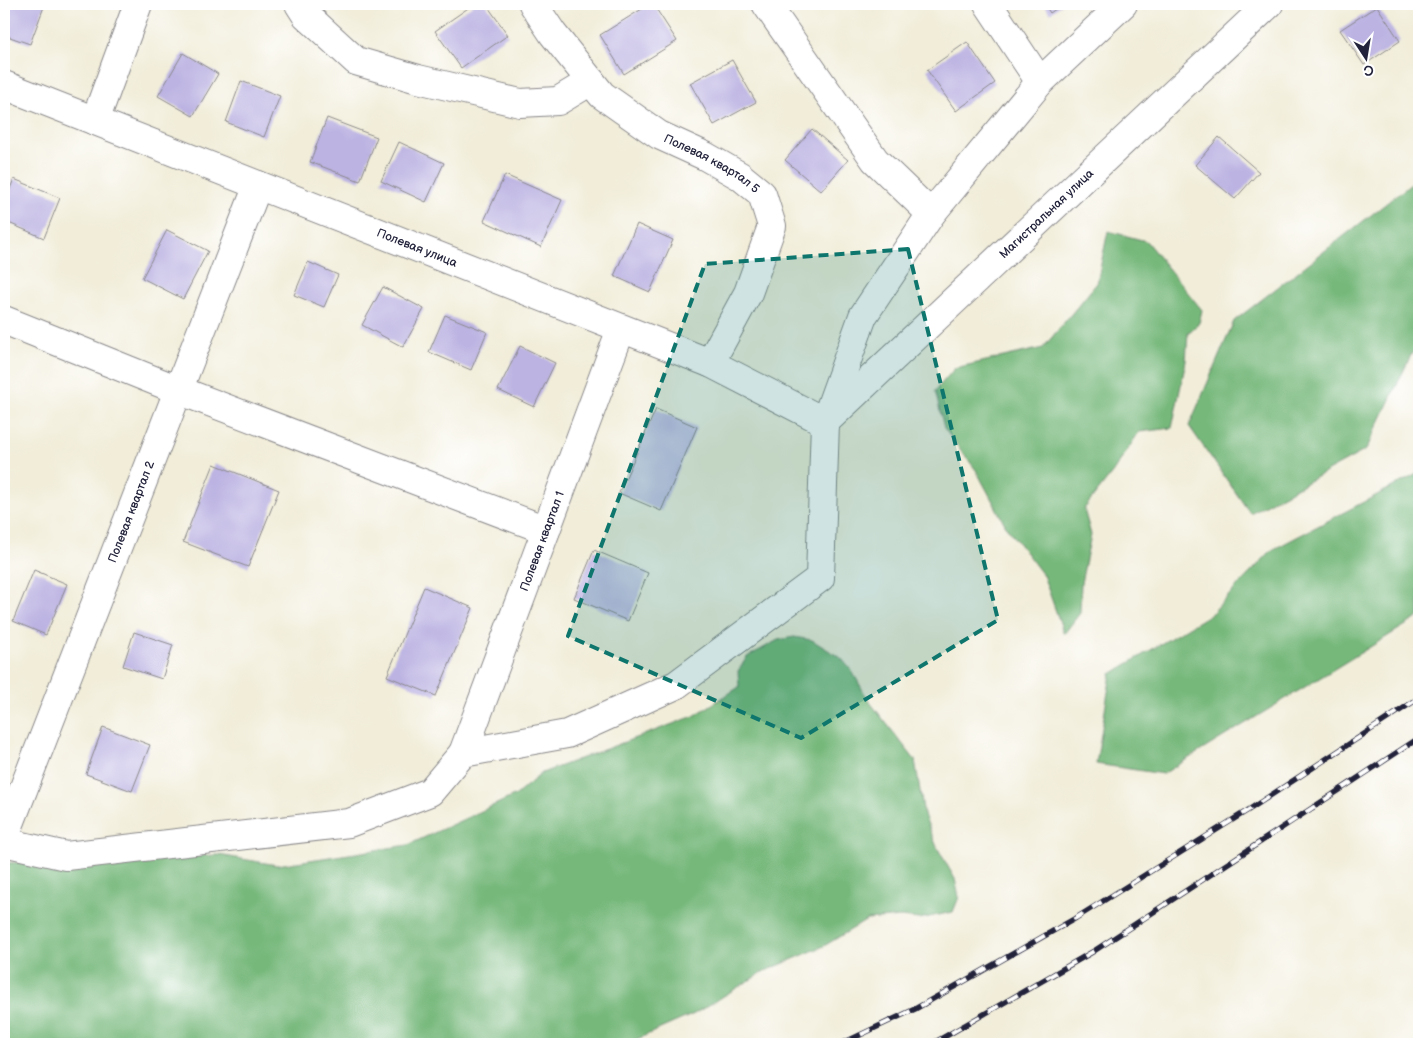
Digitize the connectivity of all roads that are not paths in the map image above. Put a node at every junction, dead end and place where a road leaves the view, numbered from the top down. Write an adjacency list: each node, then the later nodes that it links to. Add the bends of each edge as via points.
1 (138, 4): 11 (street)
2 (299, 4): 8 (street, via 306,15 356,61 418,79 520,103 558,101)
3 (533, 4): 8 (street, Полевая квартал 5)
4 (766, 4): 13 (street, via 875,160)
5 (988, 4): 9 (street)
6 (1124, 4): 9 (street)
7 (1269, 4): 18 (street, Магистральная улица)
8 (591, 82): 16 (street, Полевая квартал 5, via 602,95 659,135 740,176 762,194 772,226 748,293)
9 (1040, 82): 13 (street)
10 (4, 85): 11 (street, Полевая улица)
11 (95, 121): 12 (street, Полевая улица)
12 (258, 185): 15 (street, Полевая улица); 17 (street, Полевая квартал 2)
13 (931, 214): 18 (street, via 863,316)
14 (5, 325): 17 (street)
15 (621, 328): 16 (street, Полевая улица); 19 (street, Полевая квартал 1)
16 (710, 363): 18 (street, Полевая улица)
17 (178, 390): 19 (street); 21 (street, Полевая квартал 2)
18 (825, 422): 20 (street, via 820,578 676,686 567,734)
19 (546, 530): 20 (street, Полевая квартал 1)
20 (463, 753): 21 (street, Полевая квартал 1, via 430,792 349,823 66,856)
21 (4, 840)

